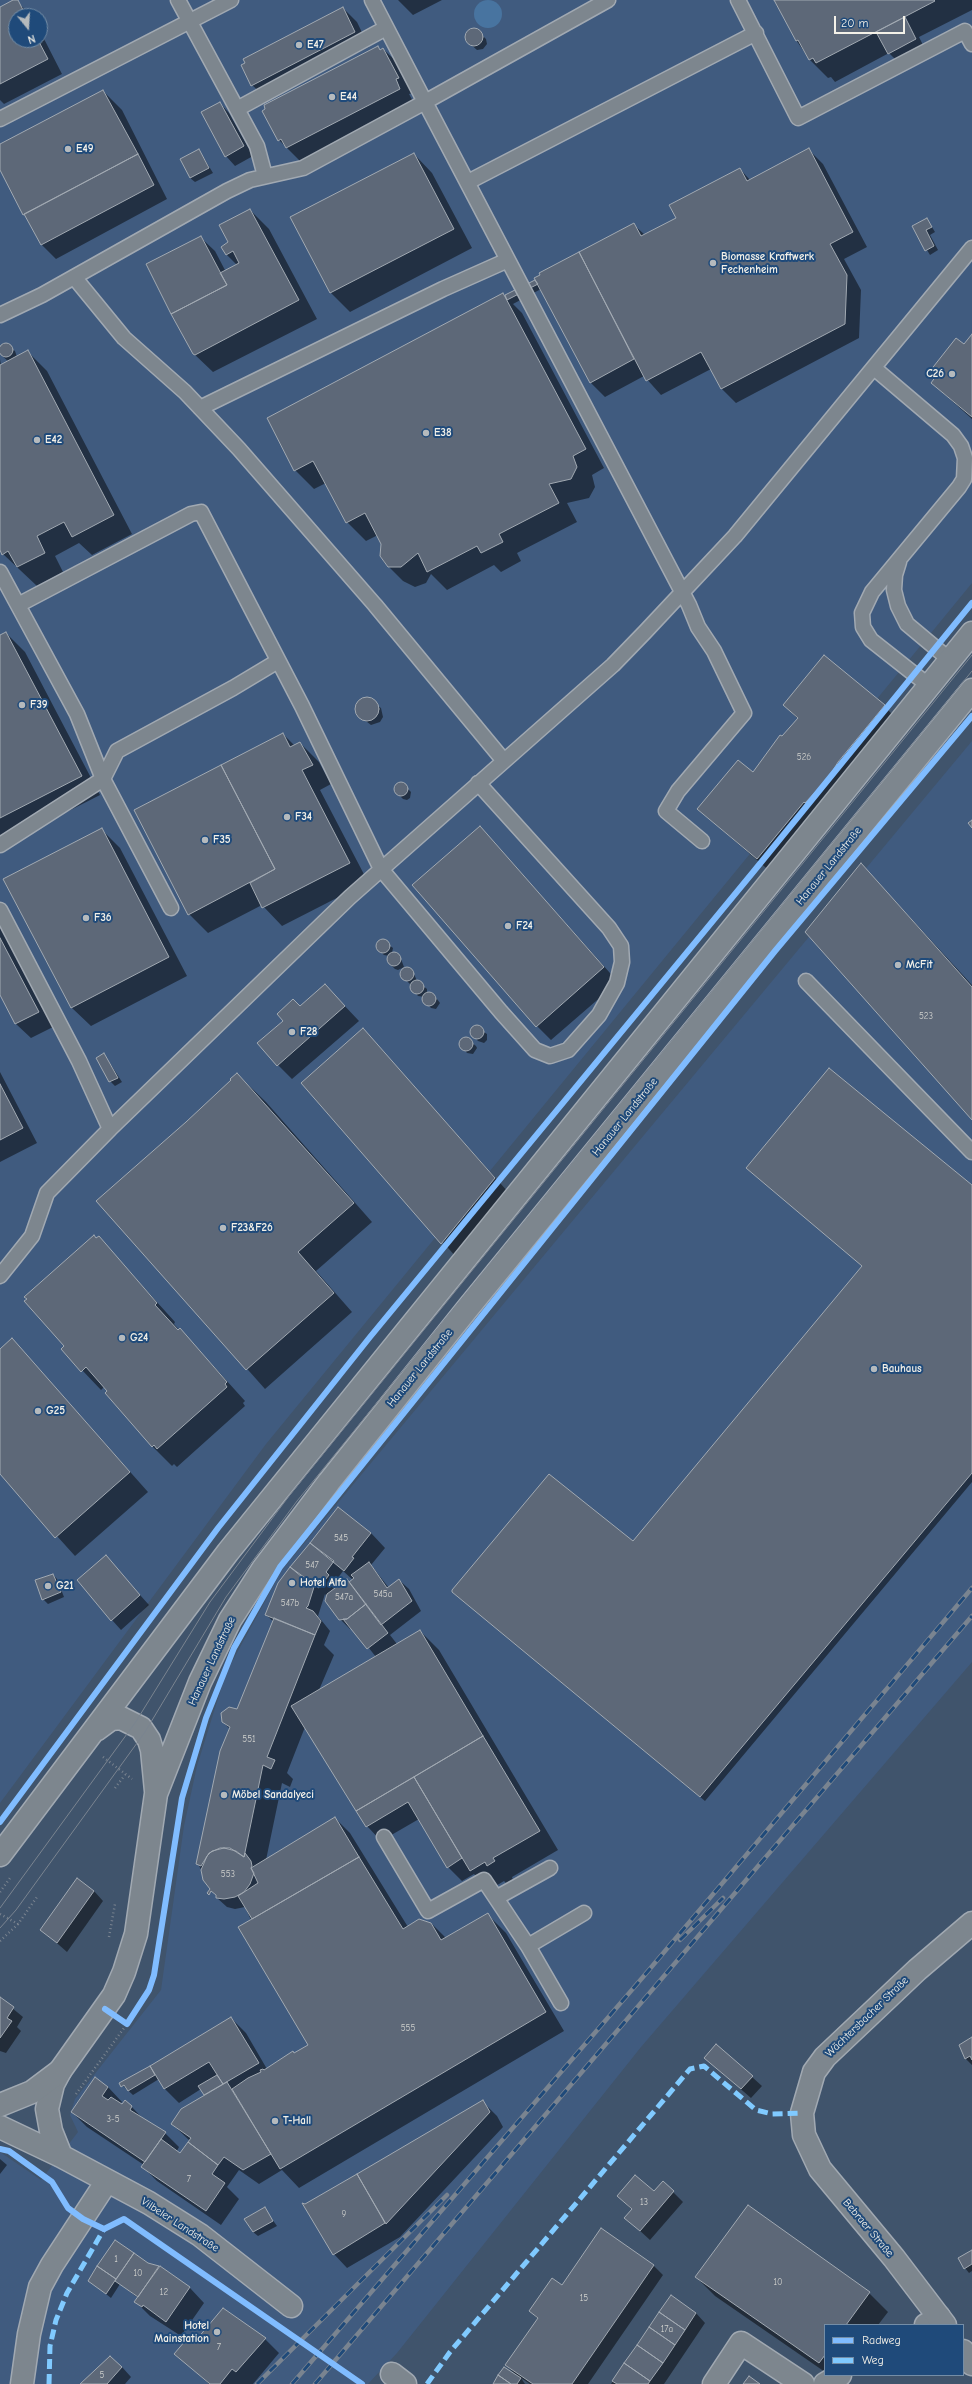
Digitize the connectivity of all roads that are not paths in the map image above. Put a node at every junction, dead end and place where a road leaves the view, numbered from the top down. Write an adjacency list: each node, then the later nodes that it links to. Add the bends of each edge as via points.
1 (178, 0): 6 (lane)
2 (232, 0): 6 (lane)
3 (372, 0): 7 (lane)
4 (608, 0): 10 (lane)
5 (738, 0): 8 (lane)
6 (190, 22): 11 (lane); 12 (lane)
7 (386, 28): 10 (lane); 11 (lane)
8 (756, 33): 9 (lane, via 798,118 965,31); 14 (lane)
9 (972, 44)
10 (425, 102): 13 (lane, via 303,168); 14 (lane)
11 (237, 109): 13 (lane, via 258,146)
12 (0, 119)
13 (266, 176): 17 (lane, via 250,180 209,200)
14 (468, 182): 16 (lane)
15 (972, 248): 19 (lane)
16 (508, 260): 20 (lane, via 443,289); 23 (lane)
17 (74, 277): 18 (lane); 20 (lane, via 124,338)
18 (0, 315)
19 (874, 368): 21 (lane, via 953,435 961,446 965,458 964,479 959,487); 23 (lane, via 735,536)
20 (200, 408): 30 (lane, via 375,605)
21 (901, 558): 26 (lane, via 895,575 894,590 898,606 910,629); 28 (lane, via 865,603 862,613 863,627 867,635)
22 (0, 572): 24 (lane)
23 (681, 592): 30 (lane, via 612,665); 33 (lane, via 698,627 714,651 744,713 666,810)
24 (18, 605): 27 (lane, via 191,514 200,512); 31 (lane, via 77,714)
25 (972, 633): 26 (main road)
26 (950, 660): 28 (main road)
27 (278, 661): 31 (lane, via 117,751); 35 (lane)
28 (928, 685): 42 (main road, via 228,1552)
29 (972, 690): 43 (main road, Hanauer Landstraße, via 463,1314 329,1482 264,1569 230,1620 200,1682)
30 (504, 760): 32 (lane)
31 (103, 779): 34 (lane); 36 (lane)
32 (478, 783): 35 (lane); 35 (lane, via 608,928 621,946 622,962 617,983 598,1014 568,1050 550,1056 535,1050)
33 (702, 841)
34 (0, 845)
35 (381, 869): 39 (lane)
36 (171, 908)
37 (0, 910): 39 (lane, via 79,1061)
38 (806, 981): 40 (lane)
39 (110, 1129): 41 (lane, via 47,1193 32,1236)
40 (972, 1152)
41 (0, 1276)
42 (86, 1742): 43 (main road, via 97,1728 111,1719 122,1718 141,1728 152,1750); 45 (main road)
43 (156, 1794): 52 (main road, Hanauer Landstraße, via 136,1934 124,1972 105,2010)
44 (384, 1837): 47 (lane, via 428,1911 484,1880)
45 (0, 1855)
46 (550, 1868): 47 (lane)
47 (496, 1898): 50 (lane)
48 (584, 1913): 50 (lane)
49 (972, 1923): 55 (main road, Wächtersbacher Straße, via 917,1970 825,2057 814,2072 806,2091 802,2113)
50 (528, 1946): 51 (lane)
51 (561, 2003)
52 (60, 2071): 53 (main road, Hanauer Landstraße, via 32,2092); 56 (main road, via 52,2084 47,2109 51,2131)
53 (0, 2105)
54 (0, 2127): 56 (main road, Vilbeler Landstraße)
55 (804, 2135): 59 (main road, Bebraer Straße, via 820,2169 894,2258)
56 (61, 2156): 57 (main road, Vilbeler Landstraße)
57 (107, 2181): 58 (main road, Vilbeler Landstraße, via 149,2203 200,2235); 61 (main road, via 40,2287 29,2334)
58 (292, 2306)
59 (937, 2322)
60 (838, 2376): 64 (main road)
61 (22, 2384)
62 (714, 2384): 63 (main road, via 742,2343)
63 (803, 2384)
64 (825, 2384)

